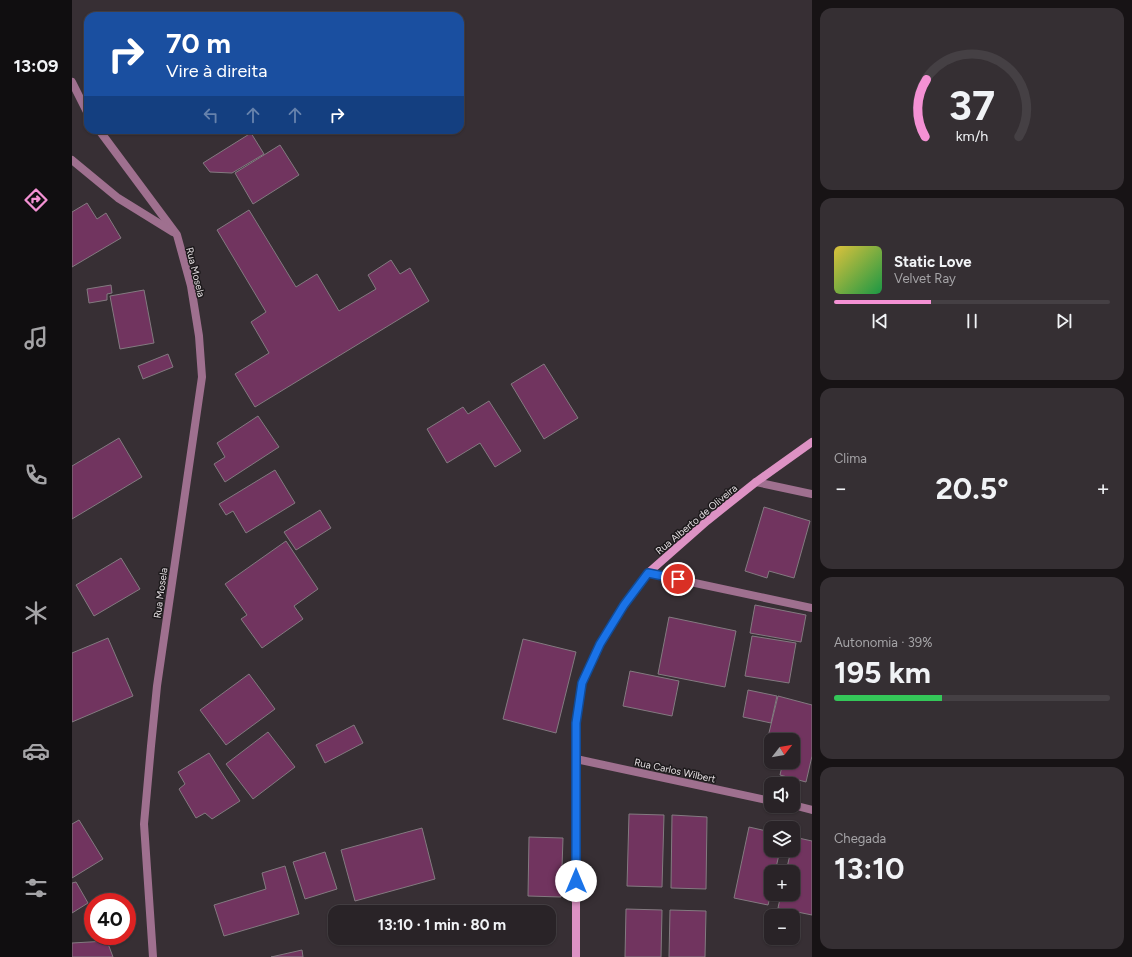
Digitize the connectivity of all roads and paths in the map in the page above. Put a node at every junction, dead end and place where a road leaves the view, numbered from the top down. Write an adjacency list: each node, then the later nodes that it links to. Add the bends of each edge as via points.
1 (72, 82): 2 (street)
2 (84, 106)
3 (103, 134): 5 (street)
4 (72, 160): 5 (street, via 118,198)
5 (177, 235): 15 (street, Rua Mosela, via 200,336 202,377 150,746 144,824)
6 (812, 442): 7 (street, Rua Alberto de Oliveira)
7 (756, 482): 8 (street); 9 (street, Rua Alberto de Oliveira)
8 (812, 494)
9 (648, 573): 10 (street); 11 (street, Rua Alberto de Oliveira, via 600,644 582,683 576,723)
10 (812, 608)
11 (576, 759): 12 (street, Rua Carlos Wilbert); 16 (street, Rua Alberto de Oliveira)
12 (764, 799)
13 (800, 807): 14 (street)
14 (812, 810)
15 (153, 957)
16 (576, 957)

